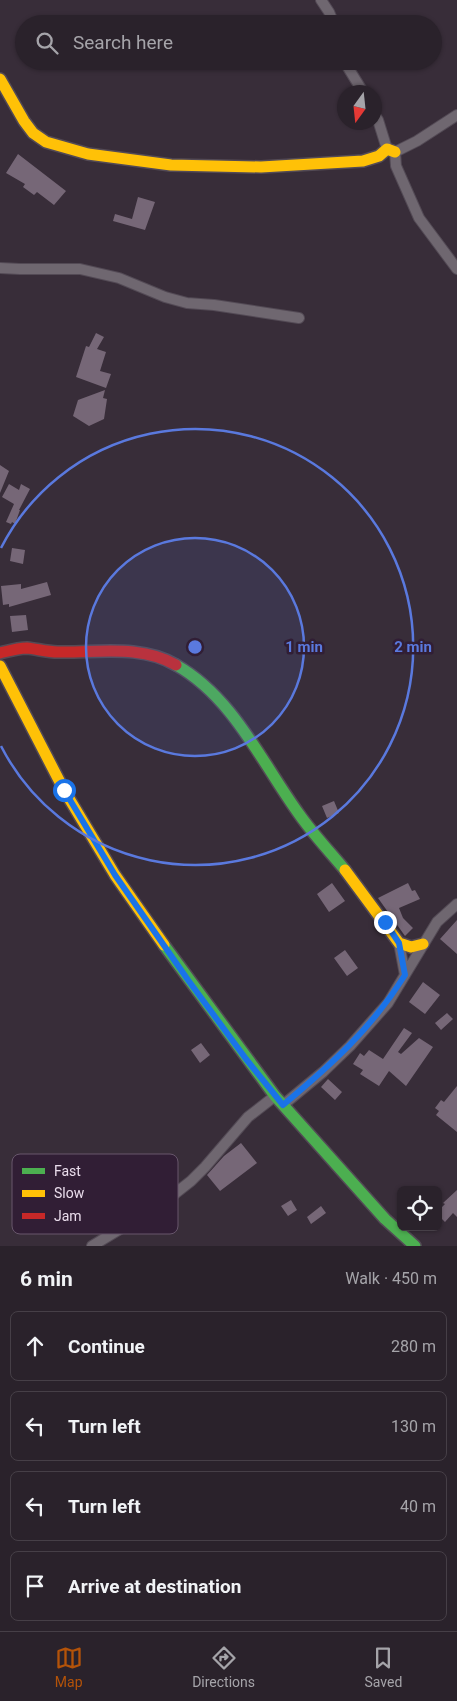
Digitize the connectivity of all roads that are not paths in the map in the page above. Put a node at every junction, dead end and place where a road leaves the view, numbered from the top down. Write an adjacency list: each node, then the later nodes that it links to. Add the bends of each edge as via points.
1 (321, 0): 2 (street)
2 (330, 15)
3 (350, 70): 5 (street)
4 (0, 79): 8 (street, via 32,133 46,142 88,154 171,164 261,167 362,160)
5 (359, 85)
6 (457, 115): 8 (street, via 417,142)
7 (382, 129): 8 (street)
8 (391, 150): 10 (street, via 419,218)
9 (0, 268): 11 (street, via 80,269 119,278 187,303)
10 (457, 268)
11 (299, 318)
12 (0, 653): 15 (street, via 25,648 57,652 135,652 170,661 184,670 231,712 300,815)
13 (0, 666): 18 (street, via 64,790 115,875)
14 (457, 904): 16 (street, via 437,922)
15 (399, 943): 16 (street, via 411,948); 17 (street)
16 (423, 944): 17 (street)
17 (405, 975): 19 (street, via 388,1003 350,1046)
18 (275, 1096): 19 (street); 20 (street, via 248,1117 205,1167)
19 (283, 1105): 23 (street, via 385,1219)
20 (178, 1191)
21 (112, 1234): 22 (street)
22 (92, 1246)
23 (415, 1246)

